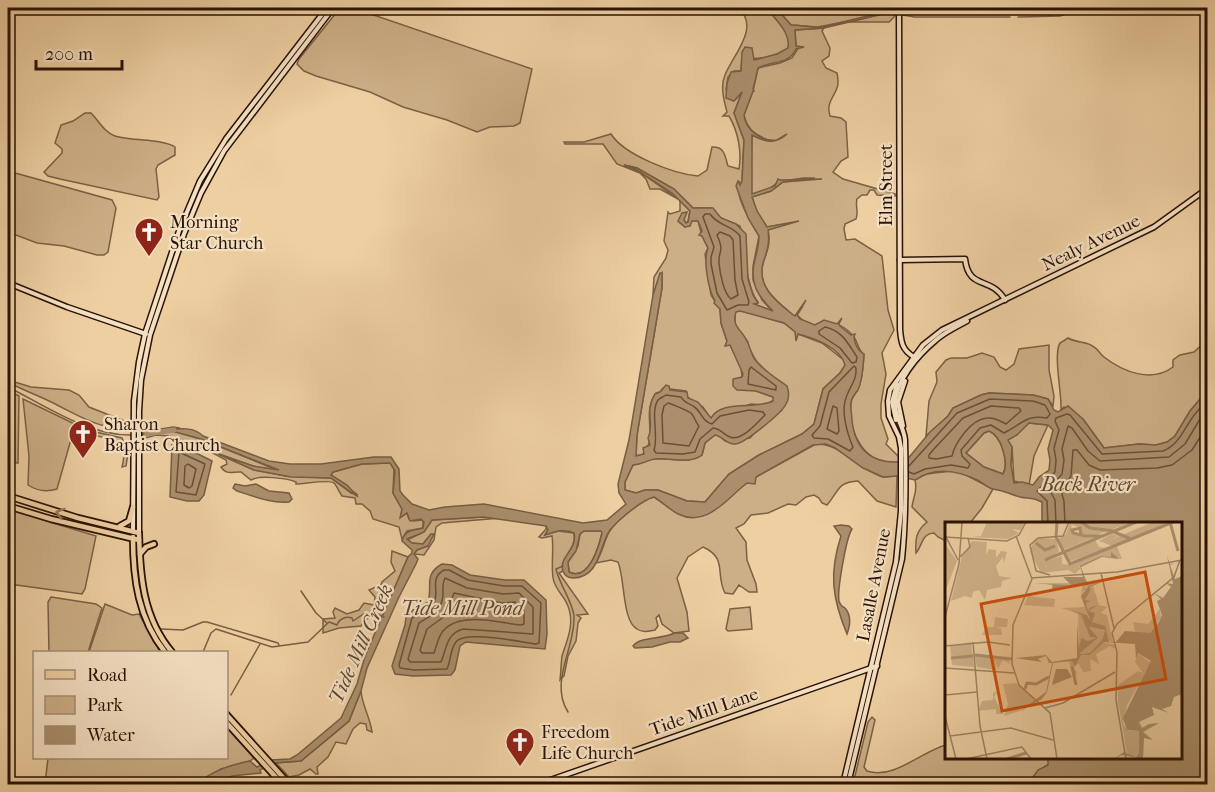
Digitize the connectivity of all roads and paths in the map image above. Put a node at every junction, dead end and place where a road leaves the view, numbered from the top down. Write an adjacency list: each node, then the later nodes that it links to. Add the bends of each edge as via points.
1 (327, 8): 9 (main road, via 230,133 200,181 179,231)
2 (333, 8): 9 (main road, via 230,142 213,170 189,219)
3 (899, 8): 5 (main road, Elm Street)
4 (1208, 188): 7 (main road, Nealy Avenue, via 1154,227)
5 (900, 260): 7 (main road, via 965,259 972,278 994,286); 10 (main road, Elm Street, via 901,342)
6 (8, 283): 9 (main road)
7 (1005, 300): 8 (main road, Nealy Avenue)
8 (980, 312): 10 (main road, Lasalle Avenue, via 936,334); 11 (main road, Lasalle Avenue, via 936,339)
9 (147, 334): 12 (main road)
10 (914, 357): 14 (main road, Lasalle Avenue, via 888,396 889,416)
11 (908, 372): 13 (main road, Lasalle Avenue, via 895,402); 13 (main road, Lasalle Avenue, via 896,385 892,402)
12 (136, 440): 18 (main road); 22 (main road)
13 (904, 440): 14 (main road, Lasalle Avenue)
14 (903, 457): 15 (main road, Lasalle Avenue)
15 (903, 486): 29 (main road, Lasalle Avenue, via 902,559); 30 (main road, Lasalle Avenue, via 896,562)
16 (8, 496): 19 (main road, one-way to 16)
17 (8, 506): 20 (main road)
18 (133, 507): 19 (main road, via 127,523); 21 (main road)
19 (114, 527): 21 (main road)
20 (84, 528): 23 (main road); 26 (main road, via 127,540)
21 (133, 531): 22 (main road); 23 (main road)
22 (139, 533): 23 (main road)
23 (136, 540): 25 (main road); 26 (main road)
24 (154, 544): 25 (main road)
25 (140, 554): 28 (main road, via 147,606 157,631)
26 (133, 559): 27 (main road, via 141,608)
27 (164, 651)
28 (171, 651)
29 (877, 666): 30 (main road, Tide Mill Lane); 39 (main road, Lasalle Avenue)
30 (871, 668): 37 (main road, Tide Mill Lane); 38 (main road, Lasalle Avenue)
31 (228, 716): 33 (main road)
32 (228, 724): 33 (main road)
33 (265, 761): 34 (main road)
34 (269, 766): 35 (main road); 36 (main road)
35 (282, 784)
36 (289, 784)
37 (539, 784)
38 (843, 784)
39 (848, 784)

